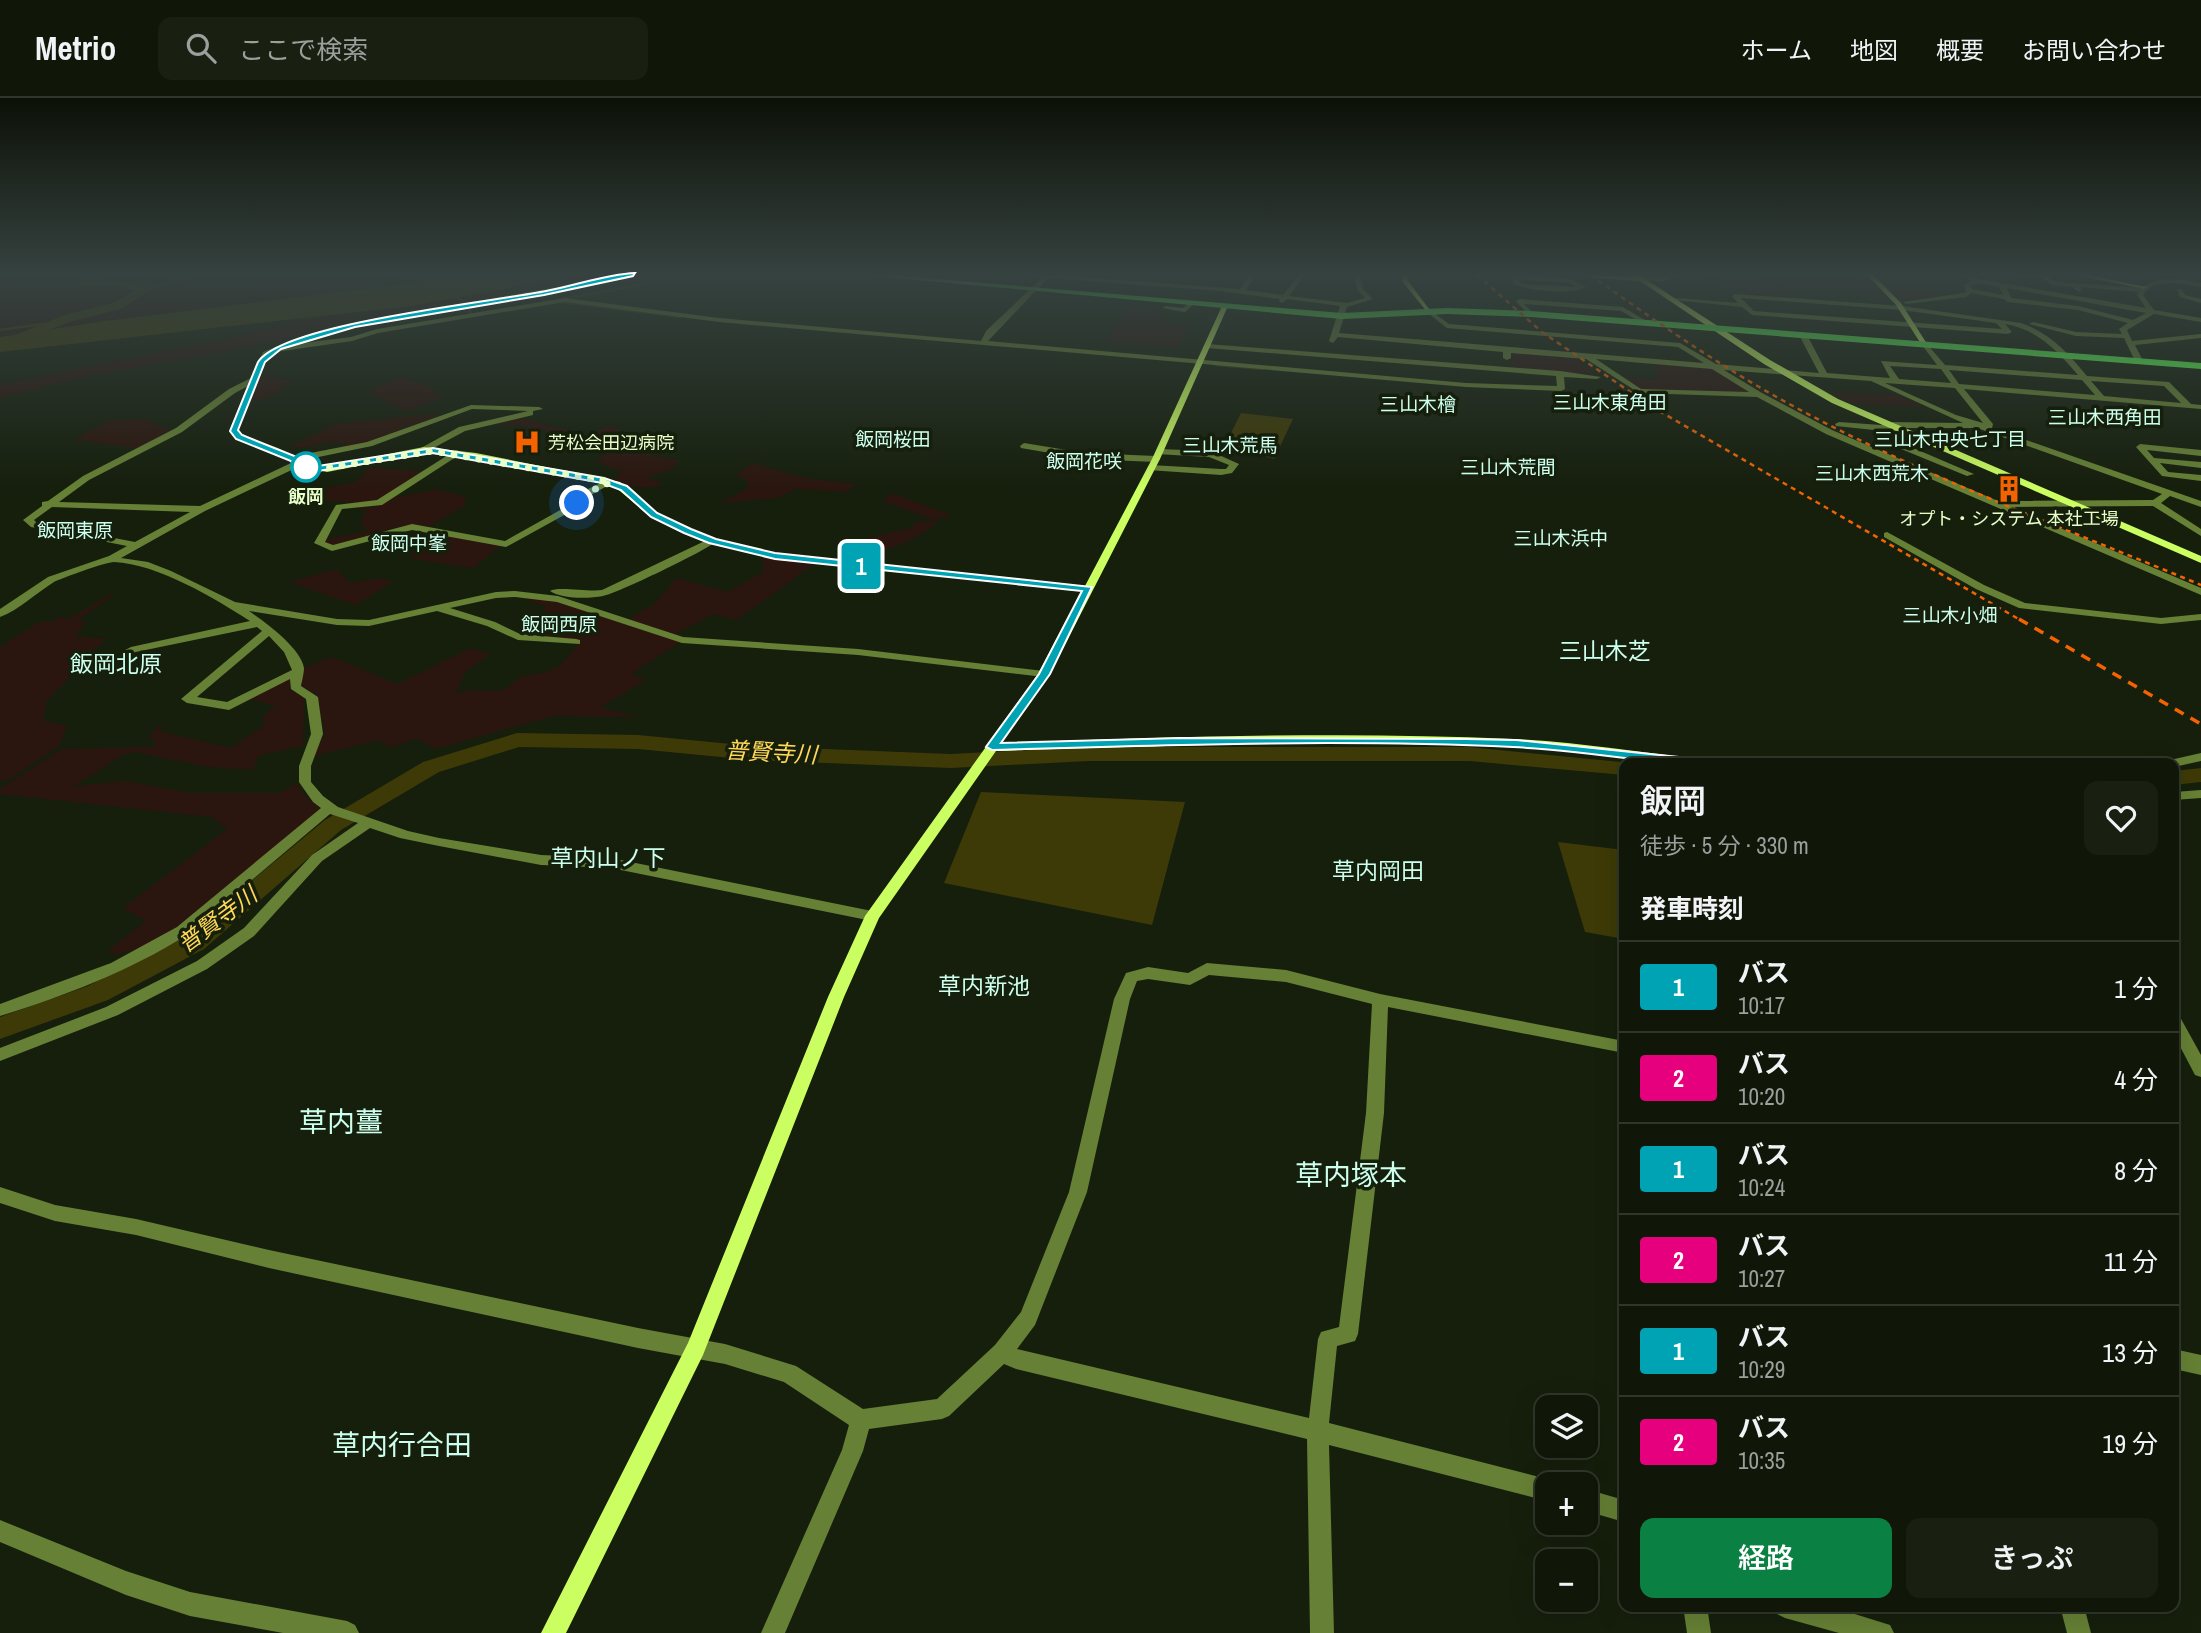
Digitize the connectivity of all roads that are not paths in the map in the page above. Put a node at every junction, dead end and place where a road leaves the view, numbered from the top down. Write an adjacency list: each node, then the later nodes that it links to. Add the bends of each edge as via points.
1 (1208, 346): 23 (street)
2 (284, 347): 17 (street)
3 (290, 347): 17 (street)
4 (1040, 347): 23 (street)
5 (1217, 347): 19 (street)
6 (1330, 347): 19 (street)
7 (1445, 347): 24 (street)
8 (1465, 347): 18 (street)
9 (1571, 347): 21 (street)
10 (1682, 347): 26 (street)
11 (1744, 347): 30 (street)
12 (1809, 347): 32 (street)
13 (1927, 347): 25 (street)
14 (1948, 347): 20 (main road)
15 (2053, 347): 20 (street)
16 (2132, 347): 22 (street)
17 (276, 349): 35 (street, via 265,356)
18 (1507, 350): 21 (street); 28 (street)
19 (1327, 354): 24 (street); 29 (street)
20 (2063, 355): 22 (main road); 34 (street)
21 (1585, 356): 26 (street); 40 (street, via 1639,391)
22 (2139, 361): 27 (main road)
23 (1201, 363): 29 (street); 54 (street)
24 (1443, 364): 28 (street); 38 (street)
25 (1941, 365): 34 (street); 37 (street, via 1884,363); 39 (street)
26 (1713, 367): 30 (street); 40 (street)
27 (2199, 367)
28 (1506, 369): 31 (street)
29 (1322, 372): 38 (street)
30 (1783, 372): 32 (street); 45 (street)
31 (1560, 373): 33 (street); 38 (street, via 1561,389)
32 (1824, 375): 36 (street)
33 (1597, 377)
34 (2082, 377): 41 (street); 42 (street, via 2166,384)
35 (255, 379): 56 (street, via 234,431); 67 (street, via 188,424)
36 (1874, 380): 37 (street); 46 (street)
37 (1896, 381): 39 (street)
38 (1441, 383)
39 (1957, 386): 41 (street); 46 (street, via 1990,426)
40 (1759, 396): 68 (street)
41 (2101, 398): 42 (street)
42 (2189, 406): 43 (street)
43 (2201, 407)
44 (1839, 424): 45 (street)
45 (1890, 427): 46 (street, via 1922,423); 48 (street)
46 (1982, 427): 63 (street)
47 (1887, 439): 50 (street)
48 (1928, 444): 50 (street); 57 (street)
49 (1024, 446): 54 (street)
50 (1902, 446): 59 (street)
51 (424, 450): 52 (street); 56 (street, via 327,468); 56 (street, via 462,429 539,410 471,407 357,448)
52 (456, 453): 62 (street); 62 (street, via 379,503 339,507 319,543 332,548 416,527 506,544)
53 (2201, 453): 55 (street, via 2140,447)
54 (1155, 460): 54 (street, via 1221,472 1235,464 1210,454); 76 (street)
55 (2151, 460): 58 (street); 61 (street, via 2165,474)
56 (295, 461): 69 (street)
57 (1974, 463): 59 (street); 64 (street)
58 (2201, 465)
59 (1958, 468): 60 (street)
60 (1970, 474)
61 (2201, 478)
62 (611, 482): 72 (street, via 654,515)
63 (2169, 493): 65 (street); 66 (street)
64 (2067, 503): 65 (street); 68 (street); 75 (street)
65 (2155, 503): 70 (street)
66 (2201, 503)
67 (46, 504): 69 (street); 73 (street, via 30,515 28,521 34,526)
68 (1993, 504): 77 (street)
69 (202, 509): 73 (street)
70 (2200, 530)
71 (1887, 535): 82 (street, via 2023,607 2161,621)
72 (712, 541): 76 (street, via 809,561); 78 (street, via 604,593)
73 (135, 544): 74 (street)
74 (113, 558): 79 (street, via 146,564); 81 (street, via 52,579)
75 (2201, 560)
76 (1088, 589): 88 (street)
77 (2201, 592)
78 (529, 595): 80 (street, via 496,595); 88 (street, via 589,608 682,640 846,651)
79 (227, 604): 80 (street, via 358,623); 83 (street)
80 (440, 609): 85 (street, via 518,637)
81 (0, 614)
82 (2201, 617)
83 (258, 623): 84 (street); 86 (street)
84 (268, 631): 87 (street, via 295,660); 87 (street, via 187,699 229,706)
85 (576, 642)
86 (131, 650)
87 (296, 671): 95 (street, via 295,687 312,697 317,725 304,766 305,782)
88 (1044, 674): 89 (street)
89 (990, 749): 91 (street, via 1181,741 1467,742); 97 (street)
90 (2201, 757): 92 (street)
91 (1650, 758)
92 (2179, 762)
93 (2201, 794): 94 (street)
94 (2179, 796)
95 (331, 809): 96 (street); 99 (street, via 157,948)
96 (366, 822): 97 (street, via 439,842 541,860 611,863); 102 (street, via 317,858 249,932 202,965 112,1011)
97 (873, 916): 105 (street)
98 (1380, 1000): 101 (street); 106 (street, via 1286,976 1207,969 1190,979 1148,973 1130,977 1078,1192 1028,1318); 110 (street, via 1375,1113 1348,1334 1328,1339)
99 (0, 1010)
100 (2179, 1030): 103 (street)
101 (1619, 1046)
102 (0, 1055)
103 (2201, 1070)
104 (0, 1195): 105 (street, via 55,1213)
105 (696, 1348): 109 (street, via 789,1373); 119 (street)
106 (1002, 1352): 109 (street, via 942,1409); 110 (street, via 1208,1407)
107 (2179, 1360): 108 (street)
108 (2201, 1365)
109 (861, 1420): 120 (street, via 852,1451)
110 (1318, 1430): 111 (street); 121 (street)
111 (1535, 1487)
112 (1598, 1503): 113 (street)
113 (1619, 1510)
114 (0, 1531): 118 (street, via 190,1604)
115 (1696, 1612): 122 (street)
116 (1807, 1612): 123 (street)
117 (2074, 1612): 124 (street)
118 (347, 1633)
119 (553, 1633)
120 (773, 1633)
121 (1322, 1633)
122 (1699, 1633)
123 (1882, 1633)
124 (2079, 1633)

